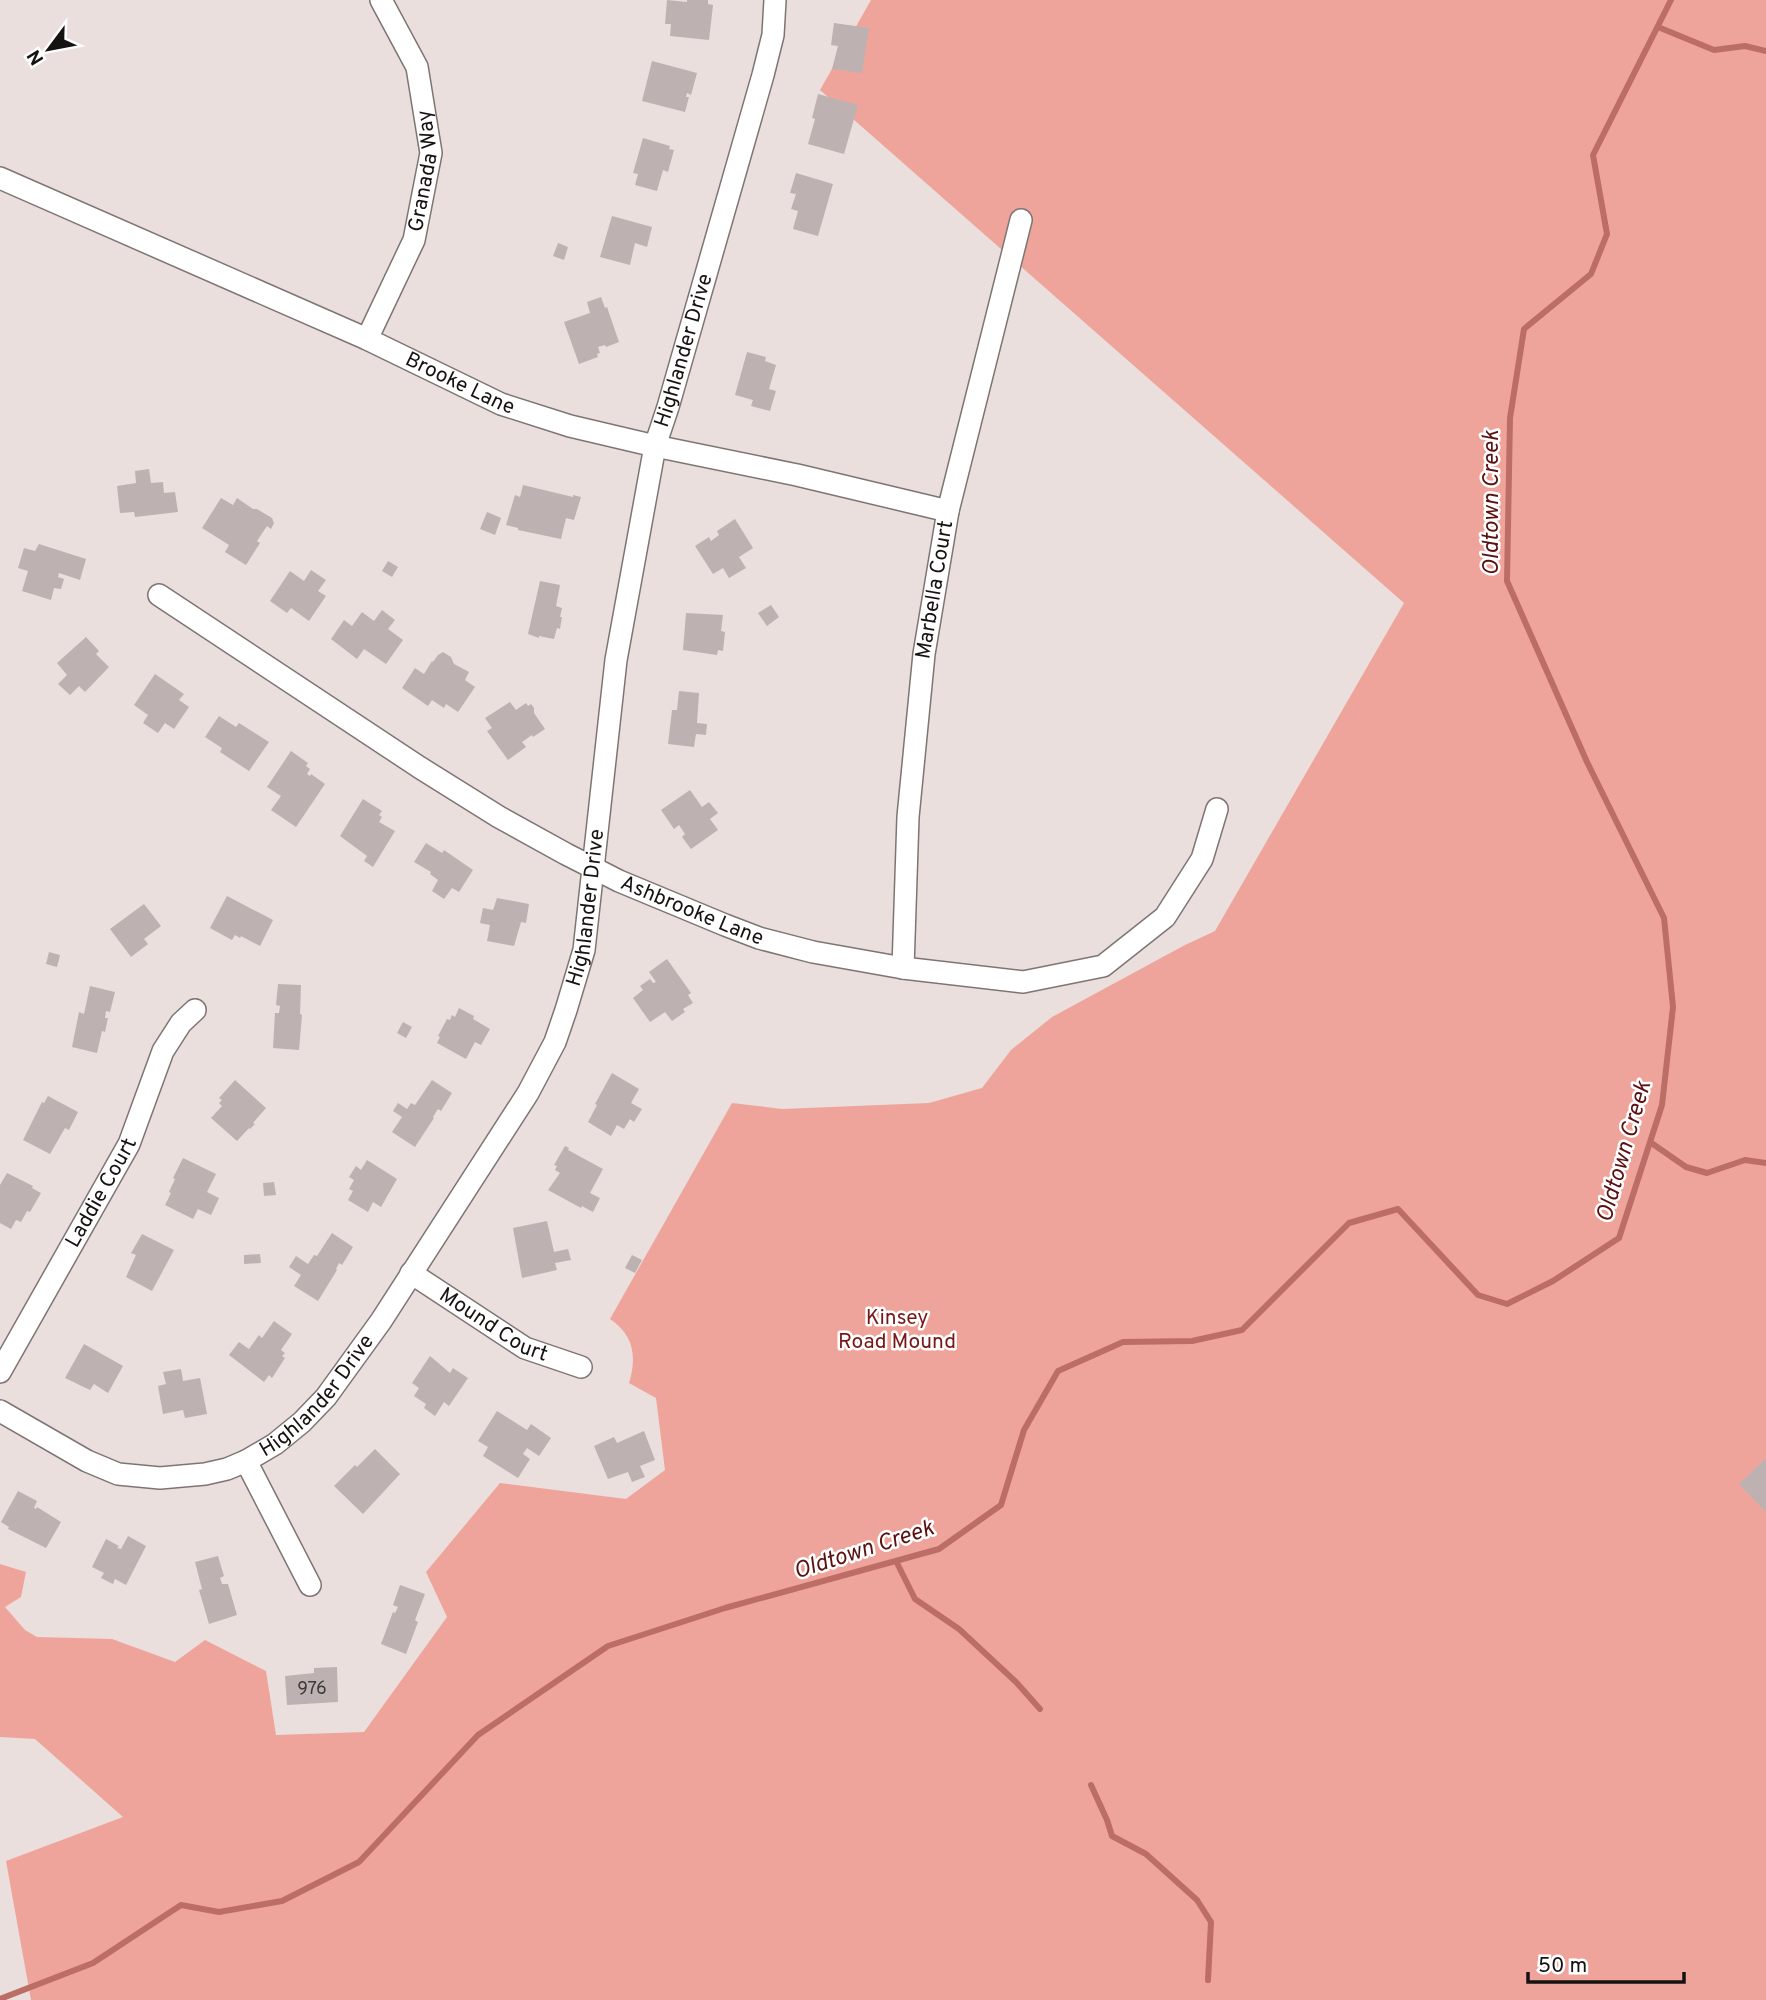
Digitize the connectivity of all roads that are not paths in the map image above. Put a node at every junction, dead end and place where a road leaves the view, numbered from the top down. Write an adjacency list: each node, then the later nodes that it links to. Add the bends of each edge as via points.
1 (382, 0): 5 (street, Granada Way, via 417,67 431,153 414,240)
2 (775, 0): 6 (street, Highlander Drive, via 763,75)
3 (1, 182): 5 (street, Brooke Lane)
4 (1021, 220): 7 (street, Marbella Court)
5 (367, 339): 6 (street, Brooke Lane, via 501,404)
6 (654, 446): 7 (street, Brooke Lane); 10 (street, Highlander Drive, via 616,660)
7 (947, 511): 11 (street, Marbella Court, via 924,653 908,817)
8 (159, 595): 10 (street, Ashbrooke Lane, via 419,767)
9 (1217, 809): 11 (street, Ashbrooke Lane, via 1202,859 1165,917 1103,966 1023,982)
10 (594, 868): 11 (street, Ashbrooke Lane, via 759,938); 13 (street, Highlander Drive, via 584,950 555,1042 528,1093)
11 (903, 968)
12 (195, 1010): 15 (street, Laddie Court, via 163,1051 129,1144)
13 (411, 1272): 14 (street, Mound Court, via 525,1348); 17 (street, Highlander Drive, via 326,1397 275,1444)
14 (581, 1367)
15 (0, 1372)
16 (0, 1411): 17 (street, Highlander Drive, via 118,1474 160,1478 205,1474)
17 (246, 1461): 18 (street)
18 (310, 1585)

